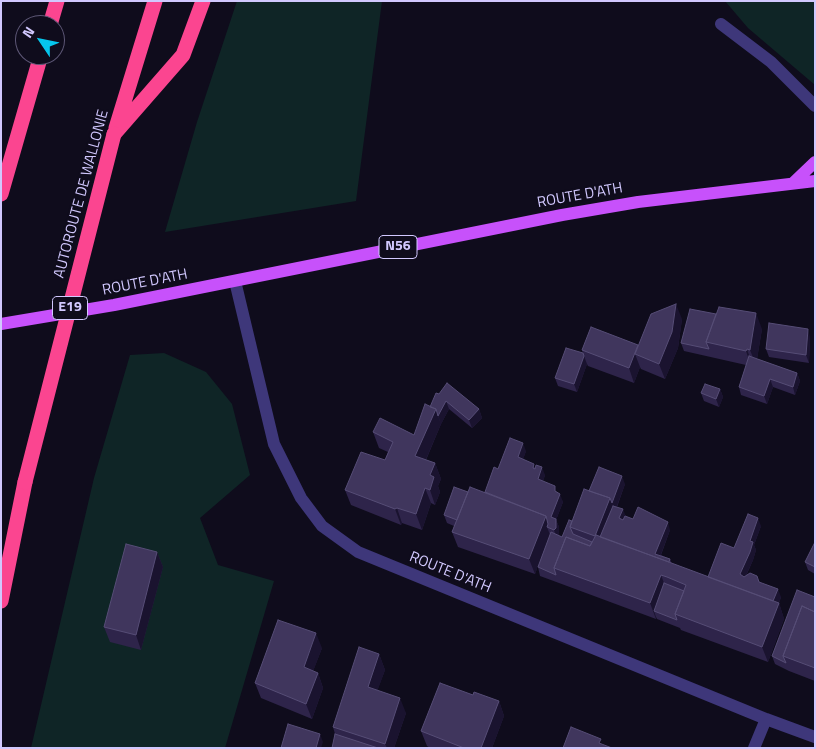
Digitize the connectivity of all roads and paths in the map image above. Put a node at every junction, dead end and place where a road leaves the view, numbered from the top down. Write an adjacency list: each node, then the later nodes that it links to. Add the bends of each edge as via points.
1 (57, 1): 4 (highway)
2 (155, 1): 8 (highway, AUTOROUTE DE WALLONIE / E19)
3 (203, 1): 8 (highway, via 183,55)
4 (53, 15)
5 (721, 24): 7 (street, via 771,62)
6 (38, 65): 12 (highway)
7 (815, 106)
8 (114, 134): 15 (highway, AUTOROUTE DE WALLONIE / E19, bridge, via 25,482)
9 (815, 162): 11 (main road)
10 (815, 181): 11 (main road, ROUTE D'ATH / N56)
11 (792, 183): 13 (main road, ROUTE D'ATH / N56, via 562,215)
12 (1, 194)
13 (235, 281): 14 (main road, ROUTE D'ATH / N56); 16 (street, ROUTE D'ATH, via 274,444 302,498 322,526 358,552)
14 (1, 324)
15 (1, 601)
16 (766, 719): 17 (street, ROUTE D'ATH); 18 (street)
17 (815, 737)
18 (754, 748)

